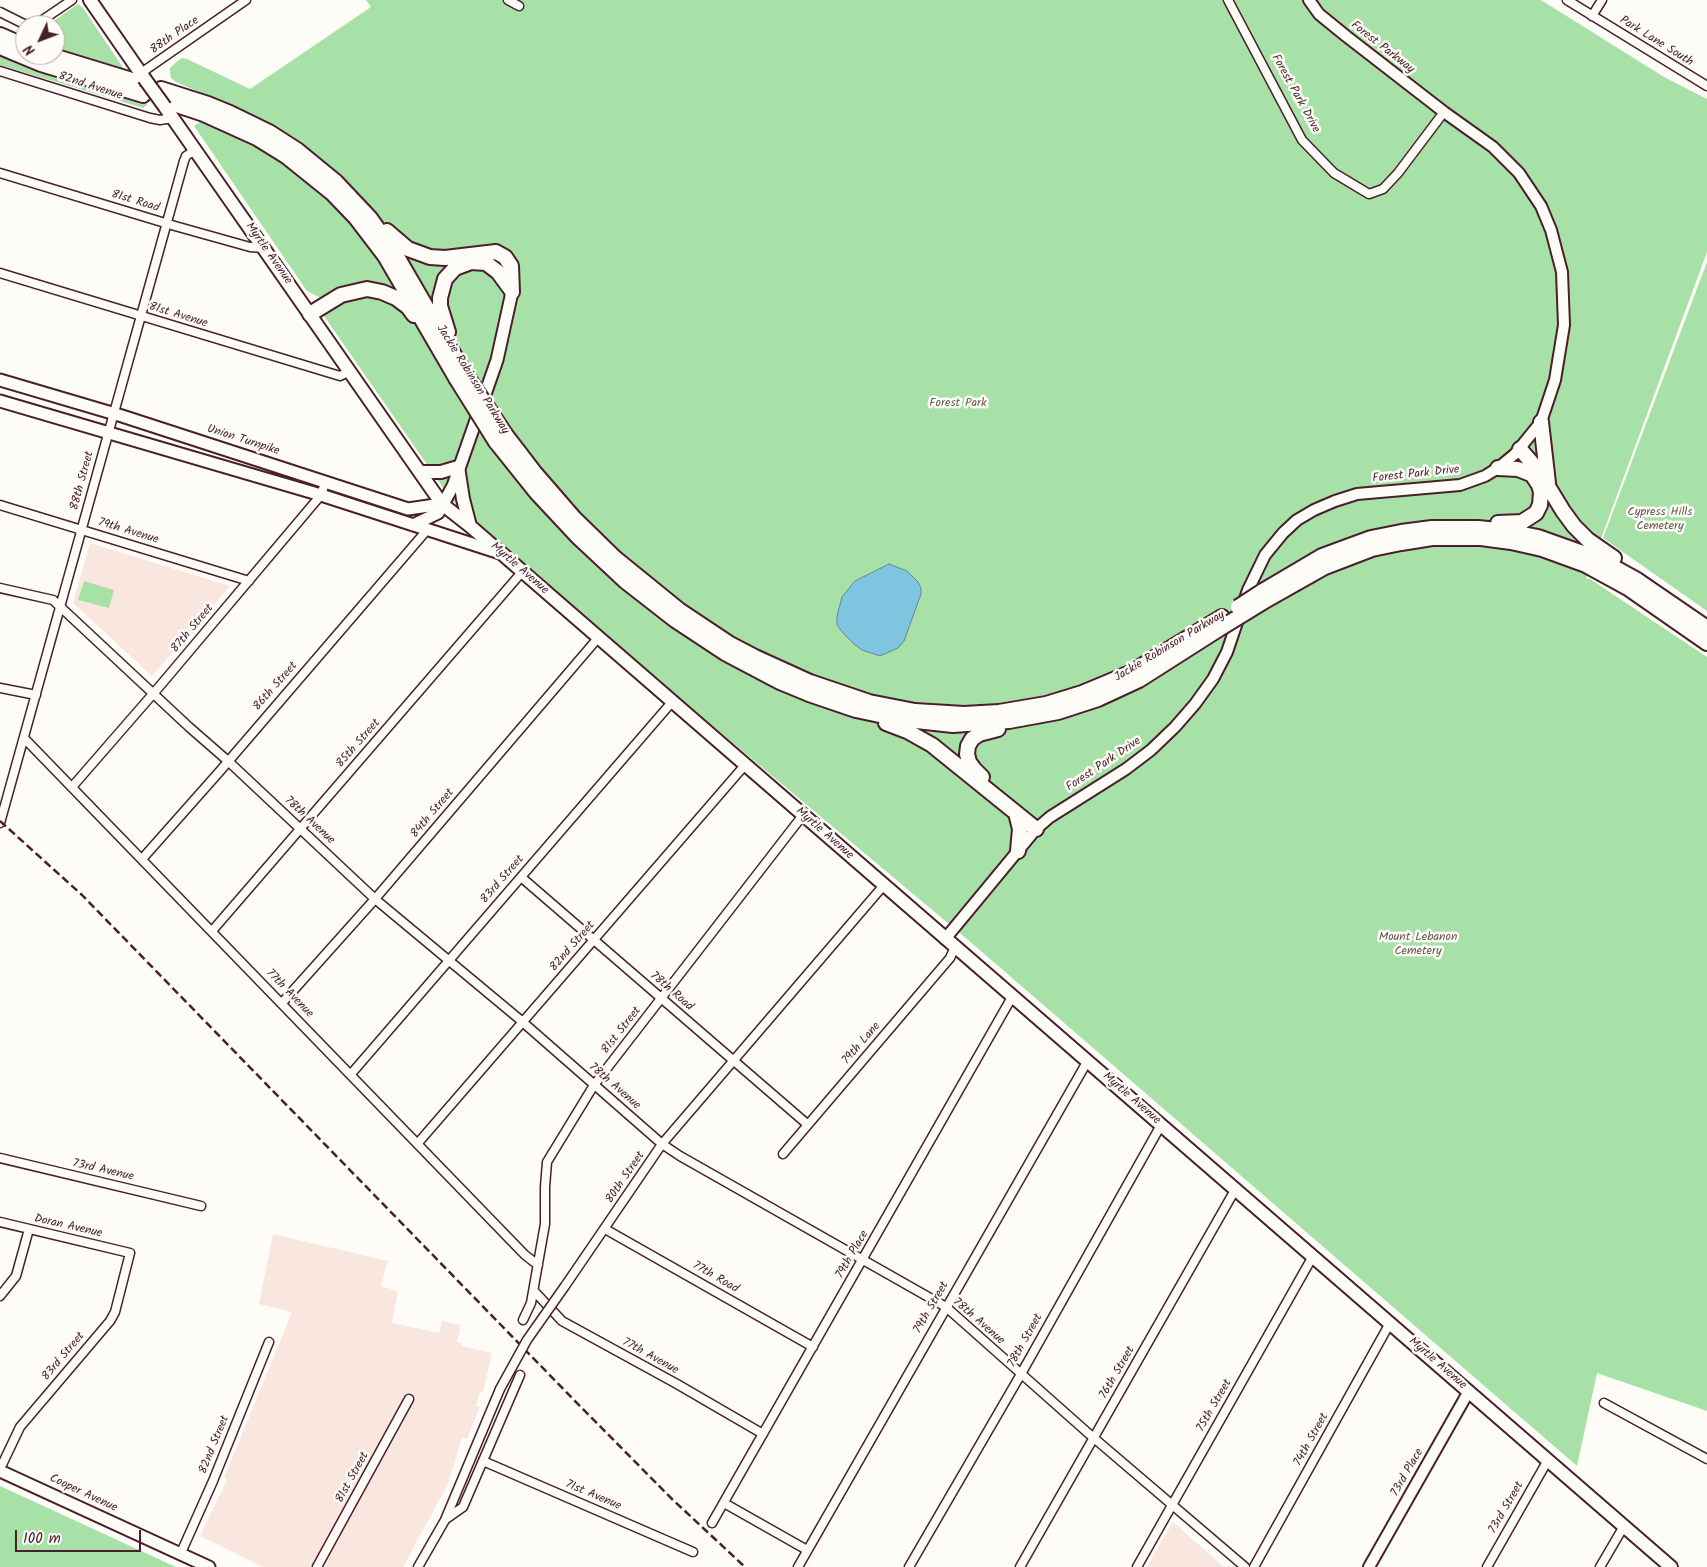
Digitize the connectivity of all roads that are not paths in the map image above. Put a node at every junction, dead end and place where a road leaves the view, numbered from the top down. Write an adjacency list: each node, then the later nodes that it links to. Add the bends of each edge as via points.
1 (72, 0): 11 (street)
2 (90, 0): 19 (main road, Myrtle Avenue)
3 (246, 0): 19 (street, 88th Place)
4 (508, 0): 9 (street)
5 (1228, 0): 24 (street, Forest Park Drive, via 1302,140 1334,173 1369,194 1383,188 1398,173)
6 (1308, 0): 24 (street, Forest Parkway, via 1319,14)
7 (1567, 0): 12 (street, Park Lane South)
8 (1602, 0): 12 (street)
9 (519, 6)
10 (0, 12): 13 (street)
11 (50, 15)
12 (1592, 16): 20 (street, Park Lane South)
13 (15, 20)
14 (0, 35): 15 (highway)
15 (15, 42)
16 (0, 47): 22 (highway)
17 (65, 59): 19 (highway)
18 (0, 71): 23 (street, 82nd Avenue, via 150,118 160,120)
19 (140, 77): 23 (main road, Myrtle Avenue, bridge)
20 (1707, 86)
21 (161, 89): 27 (highway, Jackie Robinson Parkway, via 230,112 269,132 297,150)
22 (143, 95)
23 (170, 110): 25 (main road, Myrtle Avenue); 34 (highway, Jackie Robinson Parkway, via 204,114 257,138 286,156 332,193 385,256)
24 (1444, 112): 41 (street, Forest Park Drive, via 1493,147 1519,173 1541,206 1551,230 1562,272 1564,325 1555,380)
25 (195, 150): 28 (street, 88th Street, via 184,161); 29 (main road, Myrtle Avenue)
26 (0, 173): 28 (street, 81st Road)
27 (359, 205): 31 (highway, via 402,245 416,253 437,258 496,252 505,257 511,266); 35 (highway, Jackie Robinson Parkway, via 404,266)
28 (166, 223): 29 (street, 81st Road); 33 (street, 88th Street)
29 (264, 248): 32 (main road, Myrtle Avenue)
30 (0, 274): 33 (street, 81st Avenue)
31 (512, 292): 35 (highway, via 498,272 482,262 465,263 448,274 441,291 440,306); 45 (main road, via 497,360)
32 (310, 314): 34 (highway, via 347,293 367,289 382,292 408,307); 36 (main road, Myrtle Avenue)
33 (140, 316): 36 (street, 81st Avenue, via 340,376); 40 (street, 88th Street)
34 (437, 346): 37 (highway, Jackie Robinson Parkway)
35 (456, 358): 37 (highway, Jackie Robinson Parkway)
36 (350, 372): 47 (main road, Myrtle Avenue)
37 (460, 375): 43 (highway, Jackie Robinson Parkway, bridge)
38 (0, 380): 40 (main road, Union Turnpike)
39 (0, 401): 42 (main road)
40 (113, 414): 42 (street, 88th Street); 49 (main road, Union Turnpike)
41 (1540, 422): 44 (street, Forest Park Drive); 50 (highway)
42 (108, 433): 51 (main road); 57 (street, 88th Street)
43 (500, 438): 66 (highway, Jackie Robinson Parkway, via 574,518 679,610 755,657 810,682 868,702 915,711 964,714 1046,704 1130,673); 74 (highway, Jackie Robinson Parkway, via 536,492 579,538 676,620 780,682)
44 (1518, 452): 46 (street, Forest Park Drive); 48 (highway); 50 (highway)
45 (458, 467): 47 (main road, via 441,472); 52 (main road, via 453,486); 55 (main road)
46 (1498, 468): 48 (highway, via 1518,469); 83 (street, Forest Park Drive, via 1460,485 1357,494 1297,520 1265,555 1248,590 1227,652 1190,710 1151,750)
47 (420, 472): 52 (main road, Myrtle Avenue)
48 (1533, 475): 56 (highway, via 1541,497 1538,509 1530,518)
49 (325, 483): 51 (street, 87th Street); 52 (main road, Union Turnpike, via 408,509)
50 (1548, 486): 63 (highway, via 1580,532)
51 (321, 495): 54 (main road); 61 (street, 87th Street)
52 (442, 504): 54 (main road, via 438,513); 55 (main road, Myrtle Avenue)
53 (0, 505): 57 (street, 79th Avenue)
54 (413, 525): 58 (main road)
55 (470, 526): 59 (main road, Myrtle Avenue)
56 (1463, 527): 63 (highway, Jackie Robinson Parkway, via 1508,531 1553,542 1597,558); 64 (highway, Jackie Robinson Parkway, via 1401,532 1355,543 1322,556)
57 (81, 529): 61 (street, 79th Avenue); 65 (street, 88th Street)
58 (427, 530): 59 (main road); 77 (street, 86th Street)
59 (501, 553): 60 (main road, Myrtle Avenue)
60 (522, 572): 68 (main road, Myrtle Avenue); 84 (street, 85th Street)
61 (249, 581): 71 (street, 87th Street)
62 (0, 588): 65 (street, 78th Avenue, via 50,599)
63 (1650, 590): 67 (highway, Jackie Robinson Parkway)
64 (1262, 597): 66 (highway, Jackie Robinson Parkway, bridge); 69 (highway, Jackie Robinson Parkway, via 1372,549 1432,538 1481,538 1542,549 1586,565 1628,588)
65 (60, 607): 71 (street, 78th Avenue); 72 (street, 88th Street)
66 (1220, 623): 75 (highway, Jackie Robinson Parkway, via 1139,680 1098,699)
67 (1707, 628)
68 (598, 638): 73 (main road, Myrtle Avenue); 89 (street, 84th Street)
69 (1707, 643)
70 (0, 688): 72 (street)
71 (154, 694): 77 (street, 78th Avenue); 79 (street, 87th Street)
72 (36, 695): 76 (street, 88th Street)
73 (672, 702): 78 (main road, Myrtle Avenue); 87 (street, 83rd Street)
74 (856, 710): 75 (highway, Jackie Robinson Parkway, via 953,725 1010,721); 80 (highway, via 926,741)
75 (1058, 712): 83 (highway, via 1023,725 983,732 972,739 967,750 974,769)
76 (24, 738): 79 (street, 77th Avenue); 82 (street, 88th Street)
77 (228, 761): 84 (street, 78th Avenue); 86 (street, 86th Street)
78 (745, 765): 81 (main road, Myrtle Avenue); 91 (street, 82nd Street)
79 (72, 786): 86 (street, 77th Avenue)
80 (1016, 813): 83 (highway); 85 (highway, via 1020,829)
81 (803, 815): 88 (main road, Myrtle Avenue); 95 (street, 81st Street)
82 (0, 823)
83 (1039, 826): 85 (street, Forest Park Drive)
84 (301, 828): 89 (street, 78th Avenue); 90 (street, 85th Street)
85 (1018, 851): 92 (street, Forest Park Drive)
86 (142, 858): 90 (street, 77th Avenue)
87 (521, 877): 91 (street, 78th Road); 93 (street, 83rd Street)
88 (884, 885): 92 (main road, Myrtle Avenue); 98 (street, 80th Street)
89 (375, 899): 93 (street, 78th Avenue); 96 (street, 84th Street)
90 (212, 931): 96 (street, 77th Avenue)
91 (594, 940): 95 (street, 78th Road); 97 (street, 82nd Street)
92 (950, 943): 94 (main road, Myrtle Avenue); 102 (street, 79th Lane, via 950,958)
93 (448, 960): 97 (street, 78th Avenue); 100 (street, 83rd Street)
94 (1012, 997): 99 (main road, Myrtle Avenue); 115 (street, 79th Place)
95 (662, 999): 98 (street, 78th Road); 101 (street, 81st Street)
96 (282, 1003): 100 (street, 77th Avenue)
97 (523, 1022): 101 (street, 78th Avenue); 104 (street, 82nd Street)
98 (732, 1060): 102 (street, 78th Road); 105 (street, 80th Street)
99 (1087, 1062): 103 (main road, Myrtle Avenue); 119 (street, 79th Street)
100 (351, 1074): 104 (street, 77th Avenue)
101 (594, 1085): 105 (street, 78th Avenue); 116 (street, 81st Street, via 547,1162 545,1224)
102 (807, 1124): 106 (street, 79th Lane)
103 (1161, 1125): 108 (main road, Myrtle Avenue); 124 (street, 78th Street)
104 (418, 1143): 116 (street, 77th Avenue)
105 (662, 1144): 111 (street, 80th Street); 115 (street, 78th Avenue)
106 (783, 1154)
107 (0, 1158): 109 (street, 73rd Avenue)
108 (1235, 1190): 114 (main road, Myrtle Avenue); 130 (street, 76th Street)
109 (201, 1206)
110 (0, 1222): 112 (street, Doran Avenue)
111 (605, 1228): 123 (street, 77th Road); 137 (street, 80th Street, bridge, via 527,1340 500,1388)
112 (29, 1230): 113 (street, Doran Avenue); 118 (street, via 16,1276)
113 (130, 1253): 134 (street, 83rd Street, via 110,1321 20,1427)
114 (1313, 1256): 121 (main road, Myrtle Avenue); 136 (street, 75th Street)
115 (863, 1260): 119 (street, 78th Avenue); 123 (street, 79th Place)
116 (538, 1265): 117 (street, 81st Street)
117 (534, 1291): 120 (street, 81st Street); 129 (street, 77th Avenue, via 562,1321)
118 (0, 1296)
119 (946, 1307): 124 (street, 78th Avenue); 140 (street, 79th Street)
120 (523, 1320)
121 (1390, 1323): 126 (main road, Myrtle Avenue); 151 (street, 74th Street)
122 (269, 1342): 142 (street, 82nd Street)
123 (813, 1347): 129 (street, 79th Place)
124 (1021, 1374): 130 (street, 78th Avenue); 147 (street, 78th Street)
125 (520, 1375): 133 (street, 80th Street)
126 (1469, 1392): 132 (main road, Myrtle Avenue); 152 (street, 73rd Place)
127 (409, 1399): 144 (street, 81st Street)
128 (1604, 1403): 131 (street)
129 (763, 1434): 135 (street, 79th Place)
130 (1094, 1438): 136 (street, 78th Avenue); 148 (street, 76th Street)
131 (1707, 1459)
132 (1548, 1460): 139 (main road, Myrtle Avenue); 153 (street, 73rd Street)
133 (483, 1461): 137 (street, 80th Street, via 463,1507); 141 (street, 71st Avenue)
134 (0, 1470): 142 (main road, Cooper Avenue)
135 (724, 1503): 138 (street, 79th Place); 140 (street)
136 (1172, 1504): 149 (street, 75th Street); 150 (street, 78th Avenue)
137 (445, 1520): 145 (street, 80th Street)
138 (712, 1523)
139 (1624, 1526): 154 (street); 155 (main road, Myrtle Avenue)
140 (807, 1550): 146 (street, 79th Street)
141 (693, 1552)
142 (180, 1555): 143 (main road, Cooper Avenue)
143 (209, 1567)
144 (317, 1567)
145 (418, 1567)
146 (798, 1567)
147 (909, 1567)
148 (1020, 1567)
149 (1136, 1567)
150 (1245, 1567)
151 (1254, 1567)
152 (1369, 1567)
153 (1487, 1567)
154 (1600, 1567)
155 (1671, 1567)

